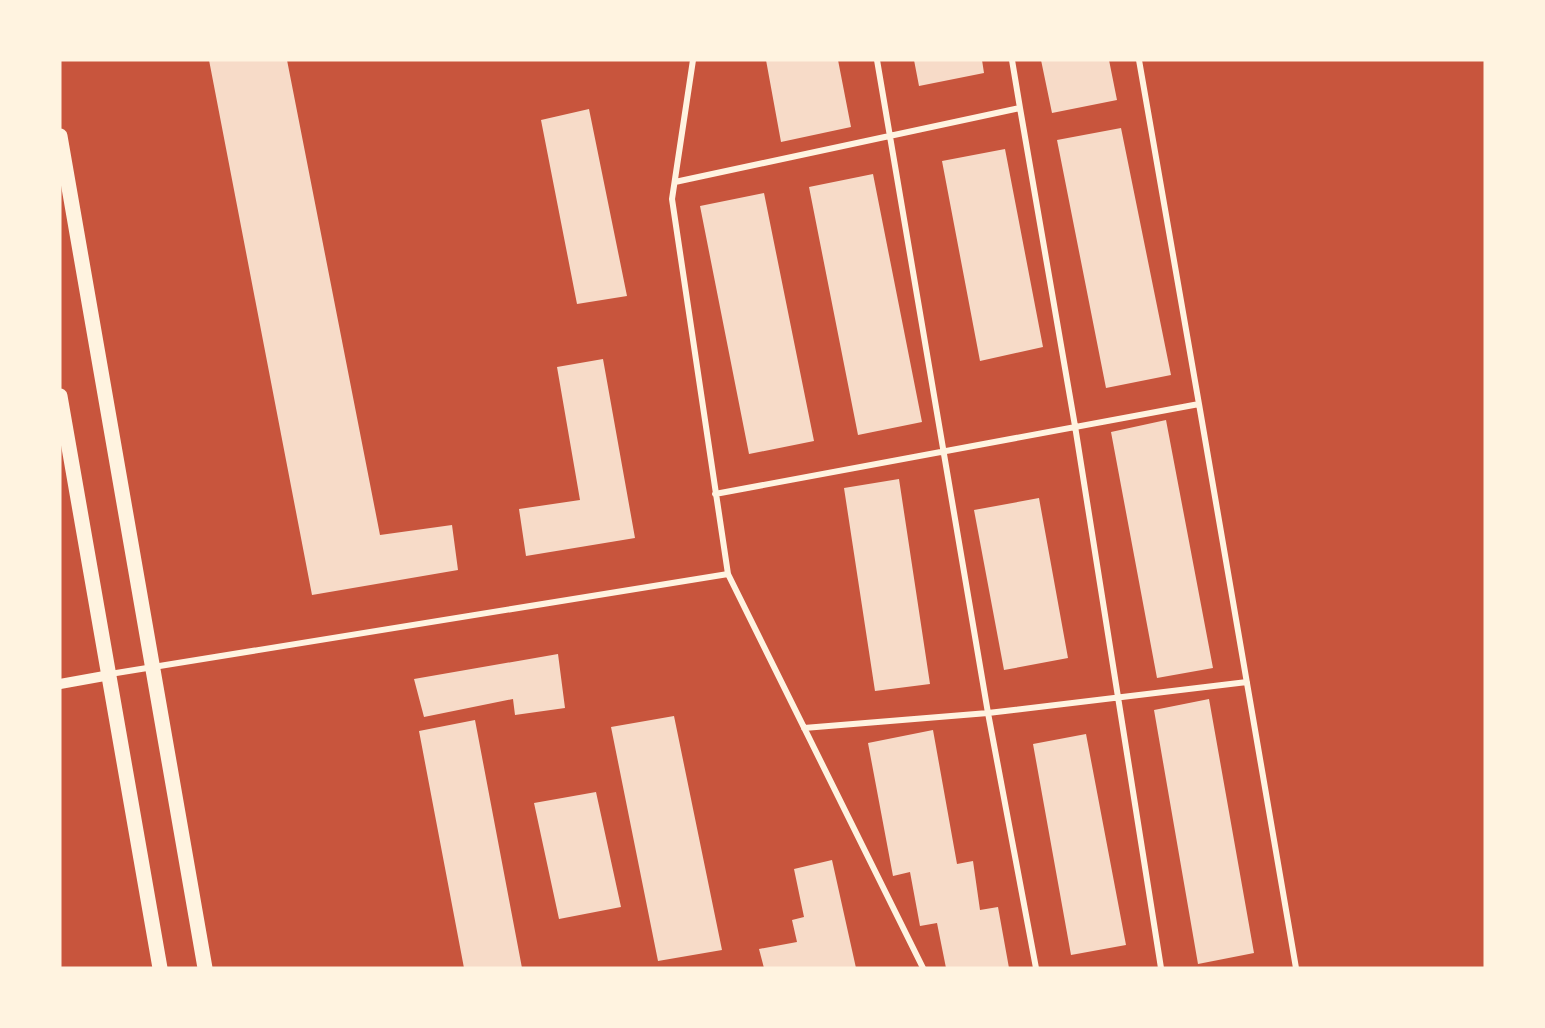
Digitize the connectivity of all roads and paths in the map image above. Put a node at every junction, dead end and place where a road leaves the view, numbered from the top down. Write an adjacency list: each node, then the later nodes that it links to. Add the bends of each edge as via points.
1 (693, 60): 8 (street)
2 (877, 60): 7 (street)
3 (1012, 60): 5 (street)
4 (1139, 60): 10 (street)
5 (1020, 108): 7 (street); 11 (street)
6 (60, 136): 15 (main road)
7 (888, 136): 8 (street); 12 (street)
8 (675, 182): 13 (street, via 672,199)
9 (60, 396): 16 (main road)
10 (1199, 404): 11 (street); 17 (street)
11 (1075, 426): 12 (street); 25 (street)
12 (942, 451): 13 (street); 19 (street)
13 (715, 494): 14 (street)
14 (728, 574): 15 (street); 20 (street)
15 (153, 667): 16 (street); 22 (main road)
16 (110, 675): 18 (street); 21 (main road)
17 (1247, 682): 19 (street); 26 (street)
18 (60, 684)
19 (988, 713): 20 (street); 24 (street)
20 (804, 728): 23 (street)
21 (160, 968)
22 (205, 968)
23 (923, 968)
24 (1036, 968)
25 (1161, 968)
26 (1296, 968)

